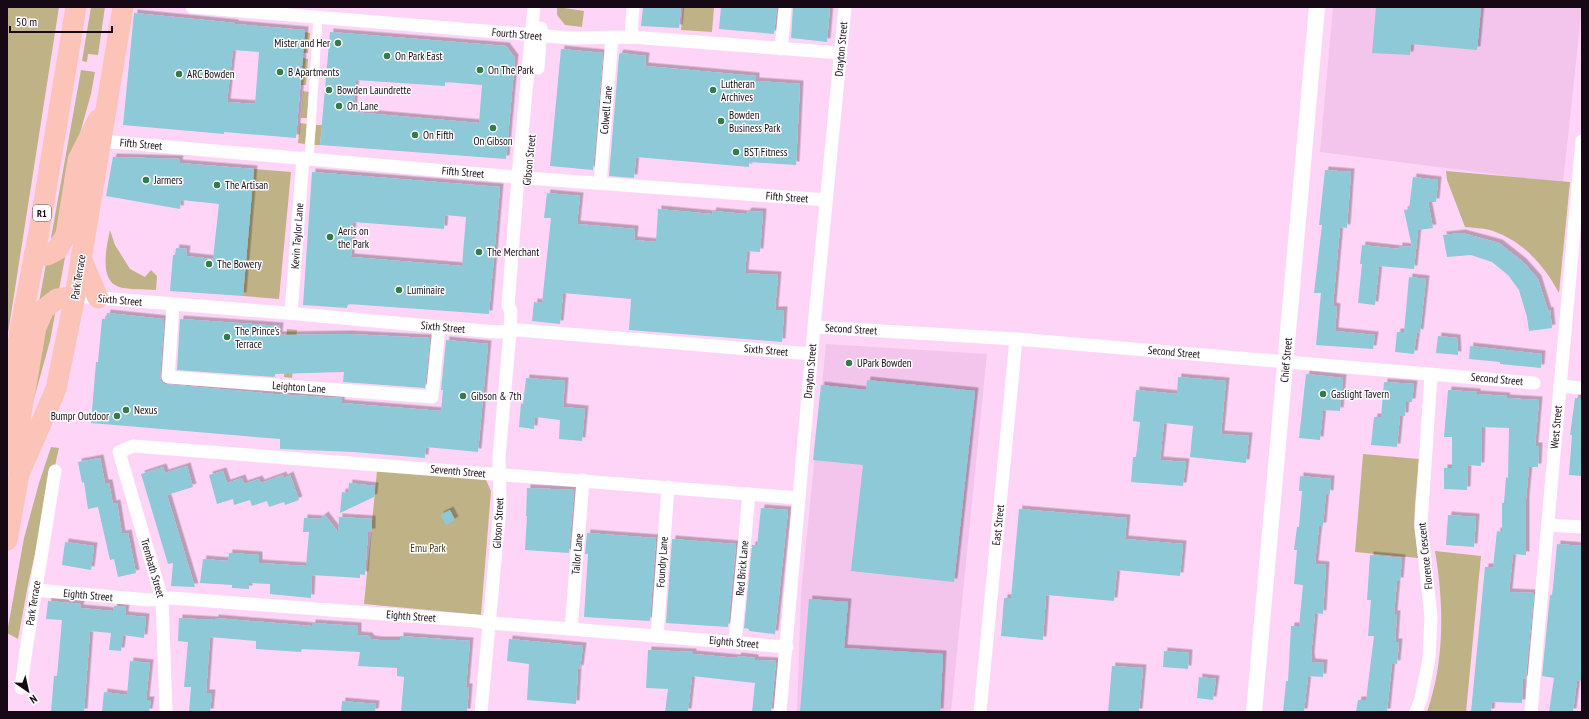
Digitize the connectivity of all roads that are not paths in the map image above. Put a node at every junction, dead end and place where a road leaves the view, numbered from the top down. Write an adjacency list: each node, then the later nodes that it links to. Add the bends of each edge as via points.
1 (76, 7): 23 (highway, R1)
2 (123, 7): 16 (highway, Park Terrace)
3 (192, 7): 10 (street, Fourth Street)
4 (534, 7): 11 (street, Gibson Street)
5 (543, 7): 11 (street, Gibson Street)
6 (633, 7): 13 (street)
7 (785, 7): 14 (street)
8 (845, 7): 15 (street, Drayton Street)
9 (1317, 7): 34 (street, Chief Street)
10 (318, 17): 11 (street, Fourth Street); 19 (street)
11 (536, 35): 12 (street, Fourth Street, via 571,38); 20 (street, Gibson Street)
12 (612, 37): 13 (street, Fourth Street); 21 (street, Colwell Lane)
13 (631, 37): 14 (street, Fourth Street)
14 (781, 49): 15 (street, Fourth Street)
15 (841, 53): 22 (street, Drayton Street)
16 (107, 101): 17 (highway, Park Terrace); 23 (highway, via 78,160 66,235 57,250 47,255)
17 (101, 141): 19 (street, Fifth Street); 24 (highway, Park Terrace)
18 (1582, 141): 37 (street, West Street)
19 (306, 158): 20 (street, Fifth Street); 28 (street, Kevin Taylor Lane)
20 (523, 177): 21 (street, Fifth Street); 31 (street, Gibson Street, via 517,304 511,311)
21 (600, 183): 22 (street, Fifth Street)
22 (826, 200): 30 (street, Drayton Street)
23 (34, 255): 39 (highway, R1)
24 (81, 258): 25 (highway, Park Terrace); 26 (highway)
25 (75, 296): 26 (street, Sixth Street); 41 (highway, via 57,299 44,309 36,327 16,443); 50 (highway, Park Terrace, via 56,389 20,474)
26 (98, 298): 27 (street, Sixth Street)
27 (173, 304): 28 (street, Sixth Street); 29 (street, Leighton Lane, via 168,377 432,397)
28 (291, 314): 29 (street, Sixth Street)
29 (439, 327): 31 (street, Sixth Street)
30 (814, 327): 32 (street, Second Street); 33 (street, Drayton Street)
31 (510, 331): 33 (street, Sixth Street); 43 (street, Gibson Street)
32 (1016, 339): 34 (street, Second Street); 62 (street, East Street)
33 (812, 354): 47 (street, Drayton Street)
34 (1286, 361): 35 (street, Second Street); 63 (street, Chief Street)
35 (1431, 374): 36 (street, Second Street); 64 (street, Florence Crescent, via 1421,526 1431,624 1429,659)
36 (1534, 382)
37 (1560, 386): 38 (street); 48 (street, West Street)
38 (1582, 388)
39 (7, 418)
40 (119, 452): 43 (street, Seventh Street, via 133,446); 52 (street, Trembath Street)
41 (7, 462)
42 (55, 471): 51 (street, Park Terrace)
43 (498, 475): 44 (street, Seventh Street); 53 (street, Gibson Street, via 500,507)
44 (583, 480): 45 (street, Seventh Street); 54 (street, Tailor Lane)
45 (668, 487): 46 (street, Seventh Street); 55 (street, Foundry Lane)
46 (749, 494): 47 (street, Seventh Street); 56 (street, Red Brick Lane)
47 (799, 498): 57 (street, Drayton Street)
48 (1548, 525): 49 (street); 65 (street, West Street)
49 (1582, 527)
50 (7, 540)
51 (35, 590): 52 (street, Eighth Street); 58 (street, Park Terrace)
52 (162, 599): 53 (street, Eighth Street); 59 (street, Trembath Street)
53 (489, 623): 54 (street, Eighth Street); 60 (street, Gibson Street)
54 (571, 629): 55 (street, Eighth Street)
55 (657, 636): 56 (street, Eighth Street)
56 (736, 642): 57 (street, Eighth Street)
57 (787, 647): 61 (street, Drayton Street)
58 (21, 688)
59 (166, 712)
60 (482, 712)
61 (780, 712)
62 (980, 712)
63 (1254, 712)
64 (1416, 712)
65 (1531, 712)

